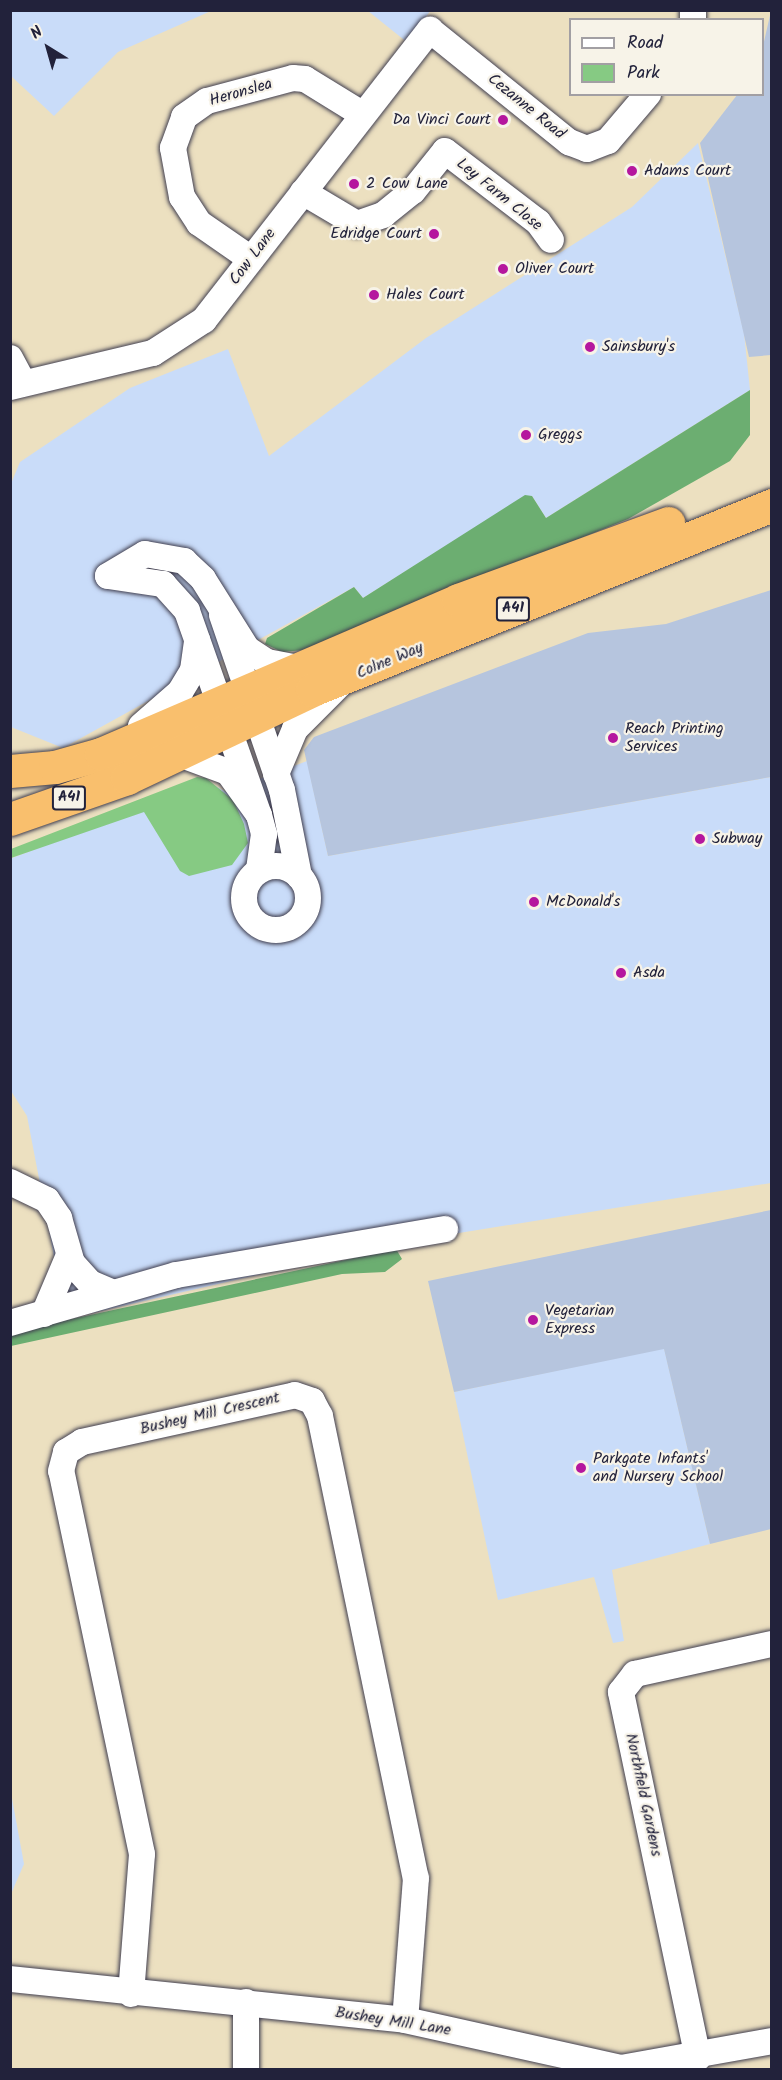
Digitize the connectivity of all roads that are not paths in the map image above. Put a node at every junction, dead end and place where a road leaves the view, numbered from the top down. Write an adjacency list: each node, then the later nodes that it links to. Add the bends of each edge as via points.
1 (430, 30): 2 (street, Cezanne Road, via 569,142 588,149 608,141); 3 (street, Cow Lane)
2 (646, 96)
3 (362, 114): 4 (street, Cow Lane); 6 (street, Heronslea, via 305,79 293,78 214,99 184,117 173,148 182,197 199,223)
4 (303, 192): 5 (street, Ley Farm Close, via 357,224 383,215 413,191 445,151 538,222); 6 (street, Cow Lane)
5 (551, 240)
6 (251, 259): 8 (street, Cow Lane, via 204,320 167,347)
7 (10, 358): 8 (street)
8 (16, 384)
9 (771, 487): 13 (highway, Colne Way / A41, via 543,566)
10 (771, 505): 14 (highway, Colne Way / A41)
11 (222, 615): 12 (street, via 203,579 171,556 130,559 108,576 163,584 187,612); 13 (street, via 254,655); 15 (street)
12 (197, 640): 15 (street); 16 (street, via 193,670 170,706)
13 (298, 668): 15 (highway, Colne Way / A41)
14 (345, 680): 15 (highway, Colne Way / A41); 19 (street, via 295,729)
15 (240, 709): 16 (highway, Colne Way / A41); 17 (highway, Colne Way / A41); 19 (street); 20 (street)
16 (101, 753): 18 (highway, Colne Way / A41, via 55,767)
17 (182, 755): 20 (street, via 228,772); 21 (highway, Colne Way / A41)
18 (10, 771)
19 (276, 774): 23 (street)
20 (259, 814): 22 (street, via 264,834)
21 (10, 819)
22 (259, 871): 23 (street, via 284,867); 23 (street, via 248,882 244,902 253,921 267,930 293,926 304,914 307,890)
23 (299, 876)
24 (10, 1182): 26 (street, via 47,1200 59,1218)
25 (445, 1229): 27 (street, via 176,1275)
26 (69, 1255): 27 (street, via 90,1283); 28 (street)
27 (111, 1292): 28 (street)
28 (44, 1314): 29 (street)
29 (10, 1323)
30 (771, 1644): 36 (street, Northfield Gardens, via 635,1674 621,1692)
31 (10, 1979): 32 (street, Bushey Mill Lane)
32 (131, 1994): 33 (street, Bushey Mill Lane); 34 (street, Bushey Mill Crescent, via 142,1854 61,1471 66,1452 82,1442 295,1395 312,1401 320,1416 416,1878)
33 (246, 2002): 34 (street, Bushey Mill Lane); 38 (street)
34 (405, 2020): 36 (street, Bushey Mill Lane, via 621,2068)
35 (771, 2041): 37 (street, Bushey Mill Lane)
36 (698, 2058): 37 (street, Bushey Mill Lane)
37 (743, 2059)
38 (246, 2070)

